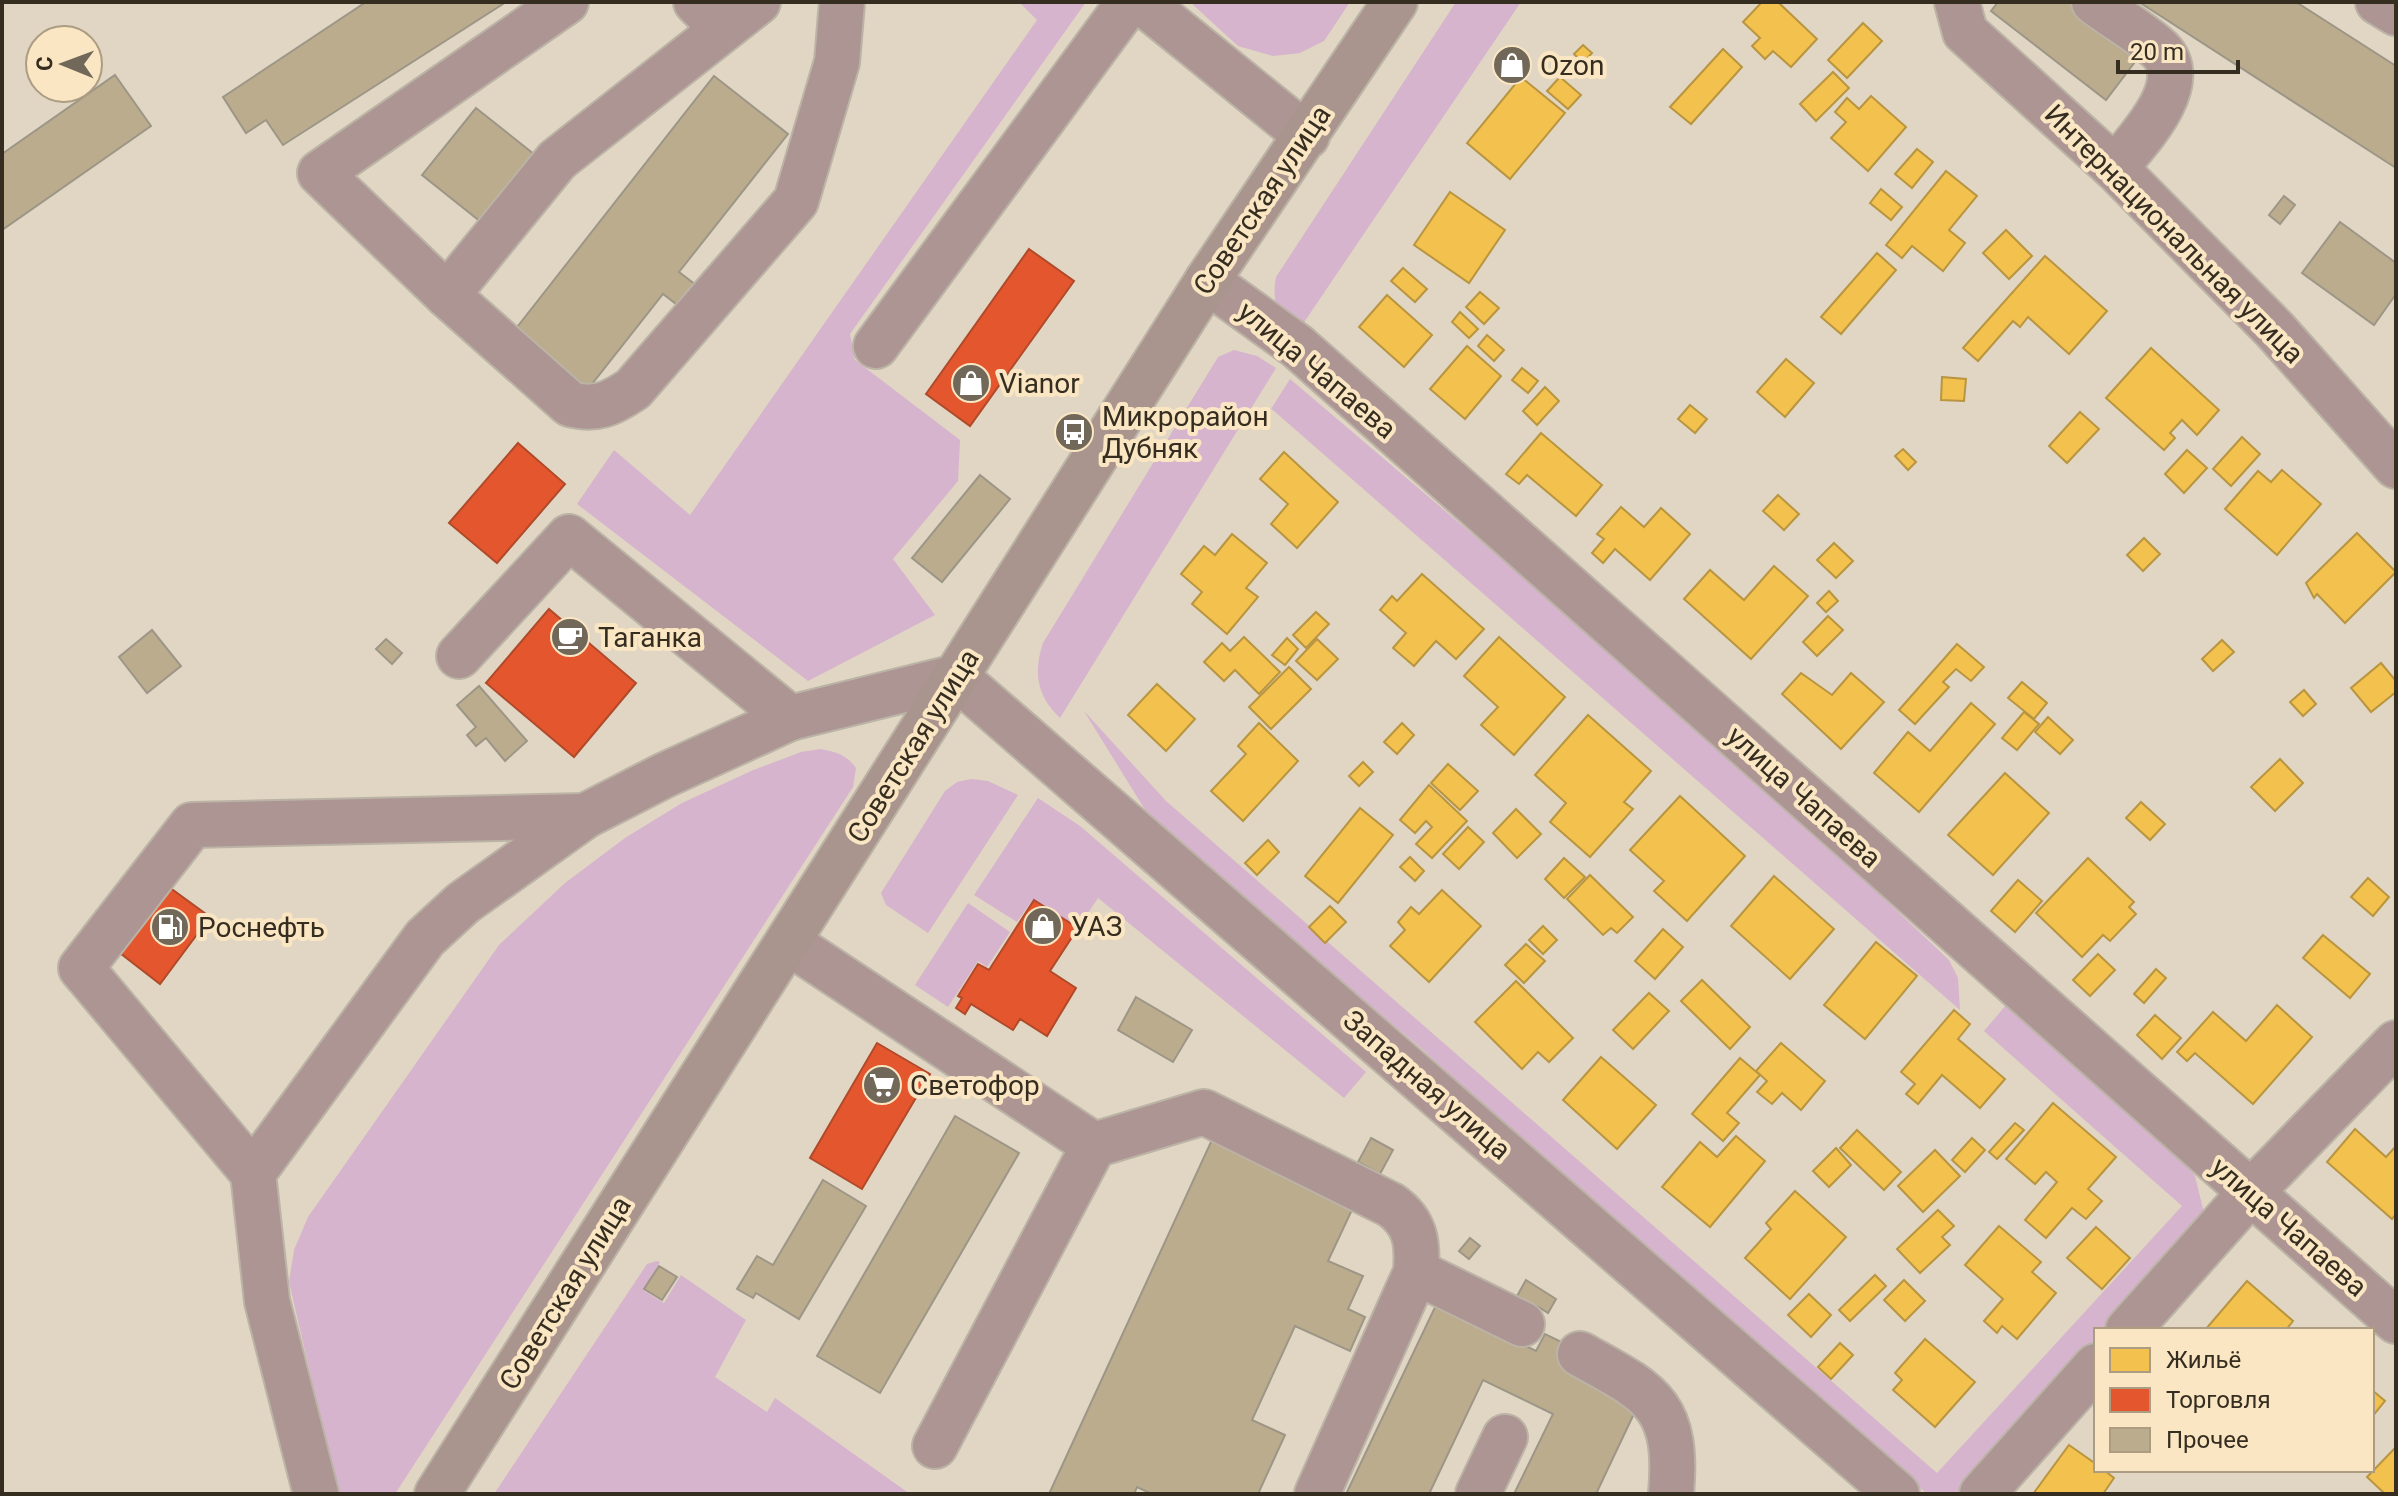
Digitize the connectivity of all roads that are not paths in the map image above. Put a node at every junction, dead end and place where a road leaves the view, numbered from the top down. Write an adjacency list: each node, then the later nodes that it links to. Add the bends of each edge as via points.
1 (566, 2): 15 (street, via 320,173)
2 (758, 2): 11 (street)
3 (842, 2): 15 (street, via 837,62 796,201 633,389 589,409 570,404)
4 (1129, 2): 16 (street)
5 (1142, 2): 12 (street)
6 (1395, 2): 12 (main road, Советская улица)
7 (1957, 2): 13 (street, Интернациональная улица, via 1965,32)
8 (2094, 2): 13 (street, via 2163,52 2168,71 2165,105)
9 (2378, 2): 10 (street)
10 (2396, 13)
11 (709, 15): 15 (street, via 557,160)
12 (1307, 136): 14 (main road, Советская улица)
13 (2115, 168): 17 (street, Интернациональная улица, via 2275,330)
14 (1207, 281): 19 (main road, Советская улица); 26 (street, улица Чапаева, via 1297,346)
15 (447, 295)
16 (876, 346)
17 (2396, 466)
18 (459, 656): 20 (street, via 569,537)
19 (956, 677): 20 (street); 22 (main road, Советская улица); 40 (street, Западная улица)
20 (790, 718): 21 (street)
21 (585, 816): 25 (street, via 463,903 425,938); 25 (street, via 192,825 81,968)
22 (788, 942): 24 (street); 36 (main road, Советская улица)
23 (2396, 1043): 26 (street)
24 (1094, 1145): 27 (street, via 1204,1112 1404,1214 1413,1227); 34 (street)
25 (253, 1173): 35 (street, via 267,1301)
26 (2250, 1193): 28 (street, улица Чапаева); 30 (street)
27 (1416, 1272): 29 (street); 37 (street)
28 (2396, 1321)
29 (1522, 1324)
30 (2130, 1328)
31 (1580, 1354): 39 (street, via 1643,1388 1655,1401 1672,1455)
32 (2094, 1368): 41 (street)
33 (1505, 1437): 38 (street)
34 (935, 1446)
35 (316, 1494)
36 (437, 1494)
37 (1317, 1494)
38 (1478, 1494)
39 (1671, 1494)
40 (1897, 1494)
41 (1982, 1494)

